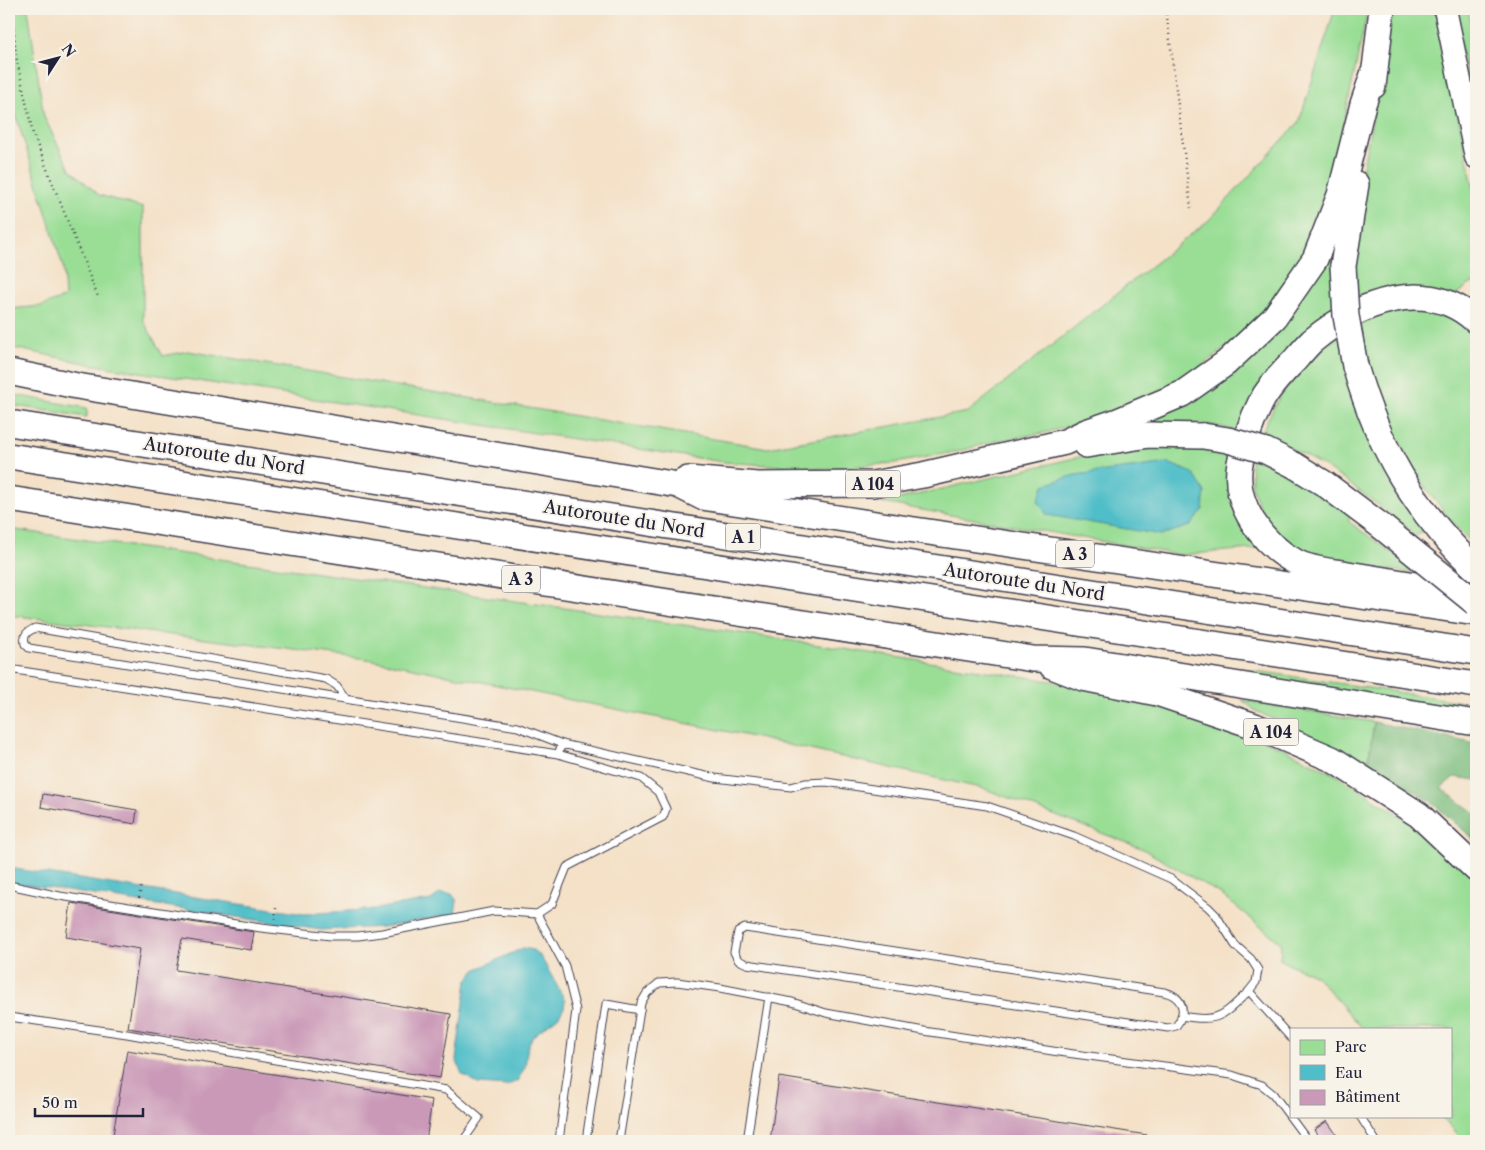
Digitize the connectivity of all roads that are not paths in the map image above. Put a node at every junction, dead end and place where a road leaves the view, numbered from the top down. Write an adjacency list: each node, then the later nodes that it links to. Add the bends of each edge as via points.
1 (1382, 9): 3 (highway)
2 (1445, 9): 4 (highway)
3 (1375, 69): 8 (highway, via 1340,195 1315,259 1274,318 1226,363 1182,394); 12 (highway, bridge, via 1343,266 1346,316 1355,366 1388,454 1440,532)
4 (1476, 157)
5 (1476, 321): 13 (highway, via 1454,304 1431,298 1407,297 1363,308 1332,327 1312,342 1262,401 1240,464 1240,483 1244,504 1252,521 1264,537 1297,562 1386,581)
6 (9, 372): 10 (highway, A 3, via 115,393)
7 (9, 423): 16 (highway, Autoroute du Nord / A 1)
8 (1066, 442): 10 (highway, A 104, via 873,484 757,484 688,479); 14 (highway, A 104, bridge, via 1088,445 1149,435 1203,436 1266,451 1332,489)
9 (9, 456): 19 (highway, Autoroute du Nord / A 1)
10 (678, 485): 15 (highway, A 3, via 702,497)
11 (9, 499): 17 (highway, A 3)
12 (1476, 569)
13 (1476, 594)
14 (1476, 603)
15 (1476, 614)
16 (1476, 652)
17 (1033, 660): 21 (highway, A 3, via 1085,660); 24 (highway, A 104, via 1083,678 1157,693 1246,723 1332,759 1418,815)
18 (9, 669): 23 (lane)
19 (1476, 685)
20 (346, 700): 20 (lane, via 29,648 24,644 24,638 35,628 326,678 337,686); 22 (lane, via 518,727)
21 (1476, 723)
22 (562, 744): 23 (lane); 27 (lane, via 715,778 791,787 826,782 988,806 1074,836 1171,879 1208,907 1258,970 1256,982)
23 (558, 754): 26 (lane, via 641,778 658,792 666,809 663,818 567,867 552,904)
24 (1476, 869)
25 (9, 885): 26 (lane, via 260,928 331,936 382,934 494,912)
26 (537, 914): 37 (lane, via 565,966 576,1010)
27 (1249, 991): 30 (lane, via 1225,1013 1213,1019); 32 (lane)
28 (769, 997): 29 (lane, via 677,982 659,983 647,993); 33 (lane, via 826,1013 924,1031 1232,1074 1262,1085); 40 (lane)
29 (640, 1010): 38 (lane, via 606,1004); 39 (lane)
30 (1181, 1016): 30 (lane, via 1179,999 1164,992 750,928 741,929 736,938 735,956 747,964 1168,1028 1176,1026)
31 (9, 1017): 36 (lane, via 127,1034 446,1090 479,1118)
32 (1290, 1037)
33 (1290, 1117)
34 (1291, 1118): 41 (lane)
35 (1361, 1118): 42 (lane)
36 (463, 1141)
37 (559, 1141)
38 (586, 1141)
39 (619, 1141)
40 (747, 1141)
41 (1308, 1141)
42 (1376, 1141)

